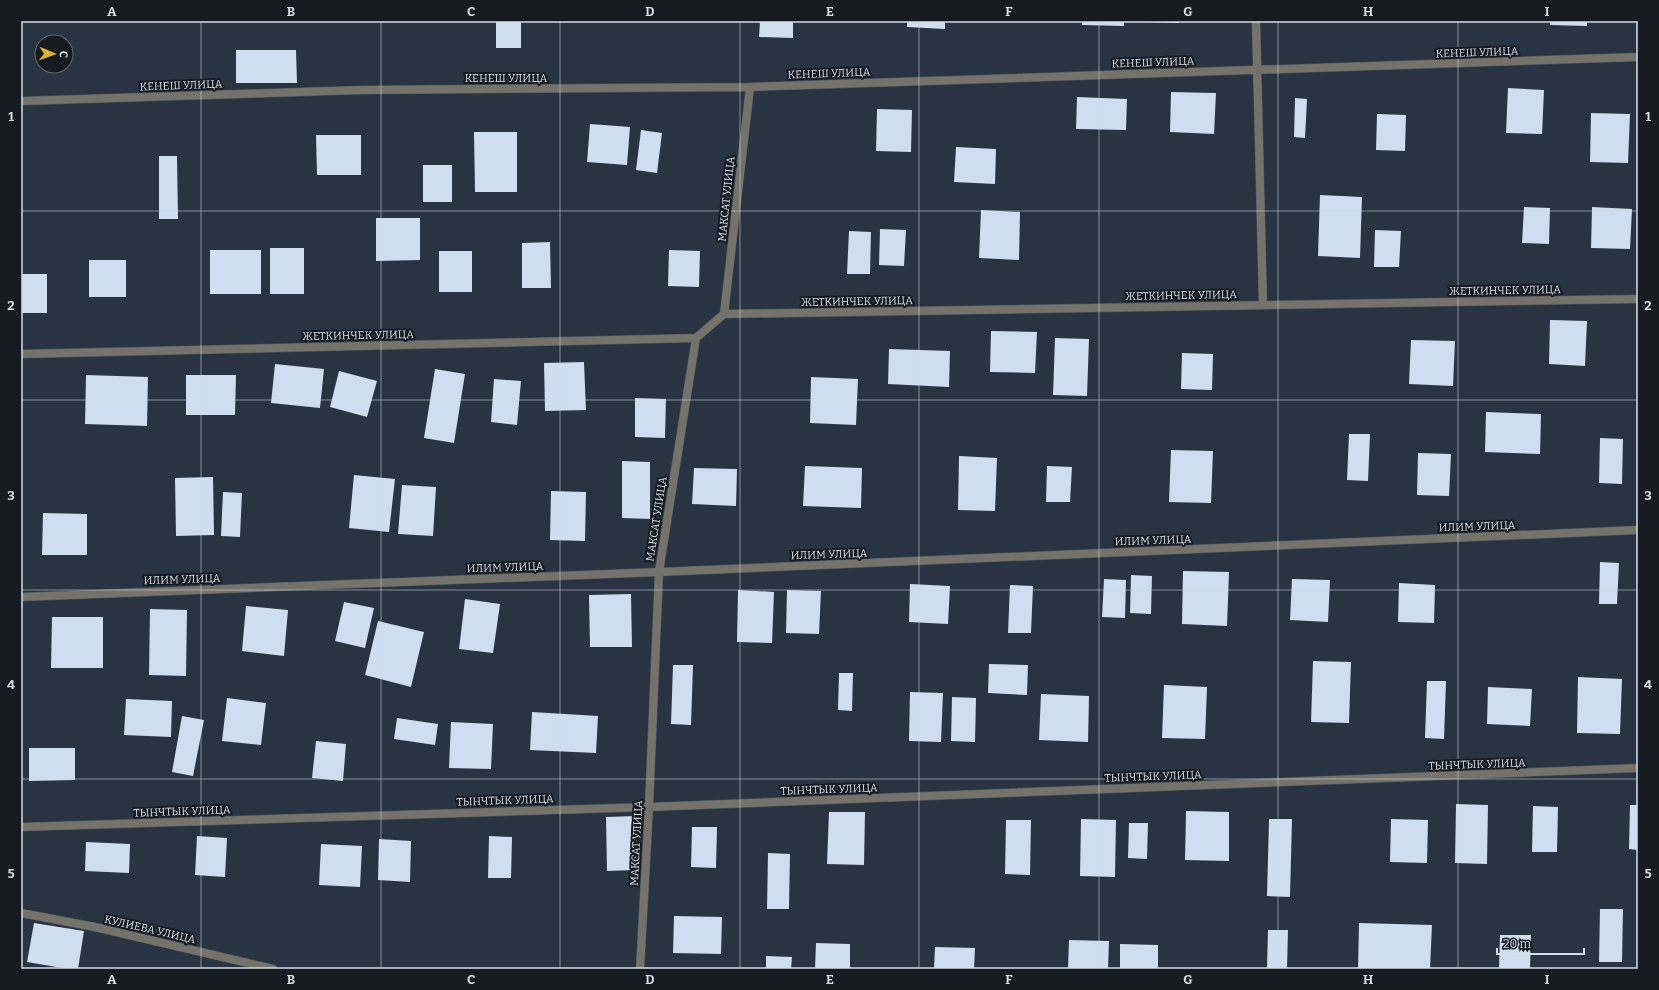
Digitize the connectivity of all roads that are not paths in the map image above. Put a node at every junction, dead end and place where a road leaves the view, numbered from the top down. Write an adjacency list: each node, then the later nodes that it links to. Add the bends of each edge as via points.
1 (1256, 21): 3 (street)
2 (1638, 57): 3 (street, КЕНЕШ УЛИЦА)
3 (1257, 70): 4 (street, КЕНЕШ УЛИЦА); 7 (street)
4 (750, 87): 5 (street, КЕНЕШ УЛИЦА, via 361,90); 8 (street, МАКСАТ УЛИЦА)
5 (21, 101)
6 (1638, 299): 7 (street, ЖЕТКИНЧЕК УЛИЦА)
7 (1263, 305): 8 (street, ЖЕТКИНЧЕК УЛИЦА)
8 (724, 314): 9 (street)
9 (696, 338): 10 (street, ЖЕТКИНЧЕК УЛИЦА); 12 (street, МАКСАТ УЛИЦА)
10 (21, 354)
11 (1638, 530): 12 (street, ИЛИМ УЛИЦА)
12 (659, 572): 13 (street, ИЛИМ УЛИЦА); 15 (street, МАКСАТ УЛИЦА)
13 (21, 597)
14 (1638, 768): 15 (street, ТЫНЧТЫК УЛИЦА)
15 (649, 807): 16 (street, ТЫНЧТЫК УЛИЦА); 19 (street, МАКСАТ УЛИЦА)
16 (21, 827)
17 (21, 913): 18 (street, КУЛИЕВА УЛИЦА, via 95,927)
18 (273, 969)
19 (640, 969)

